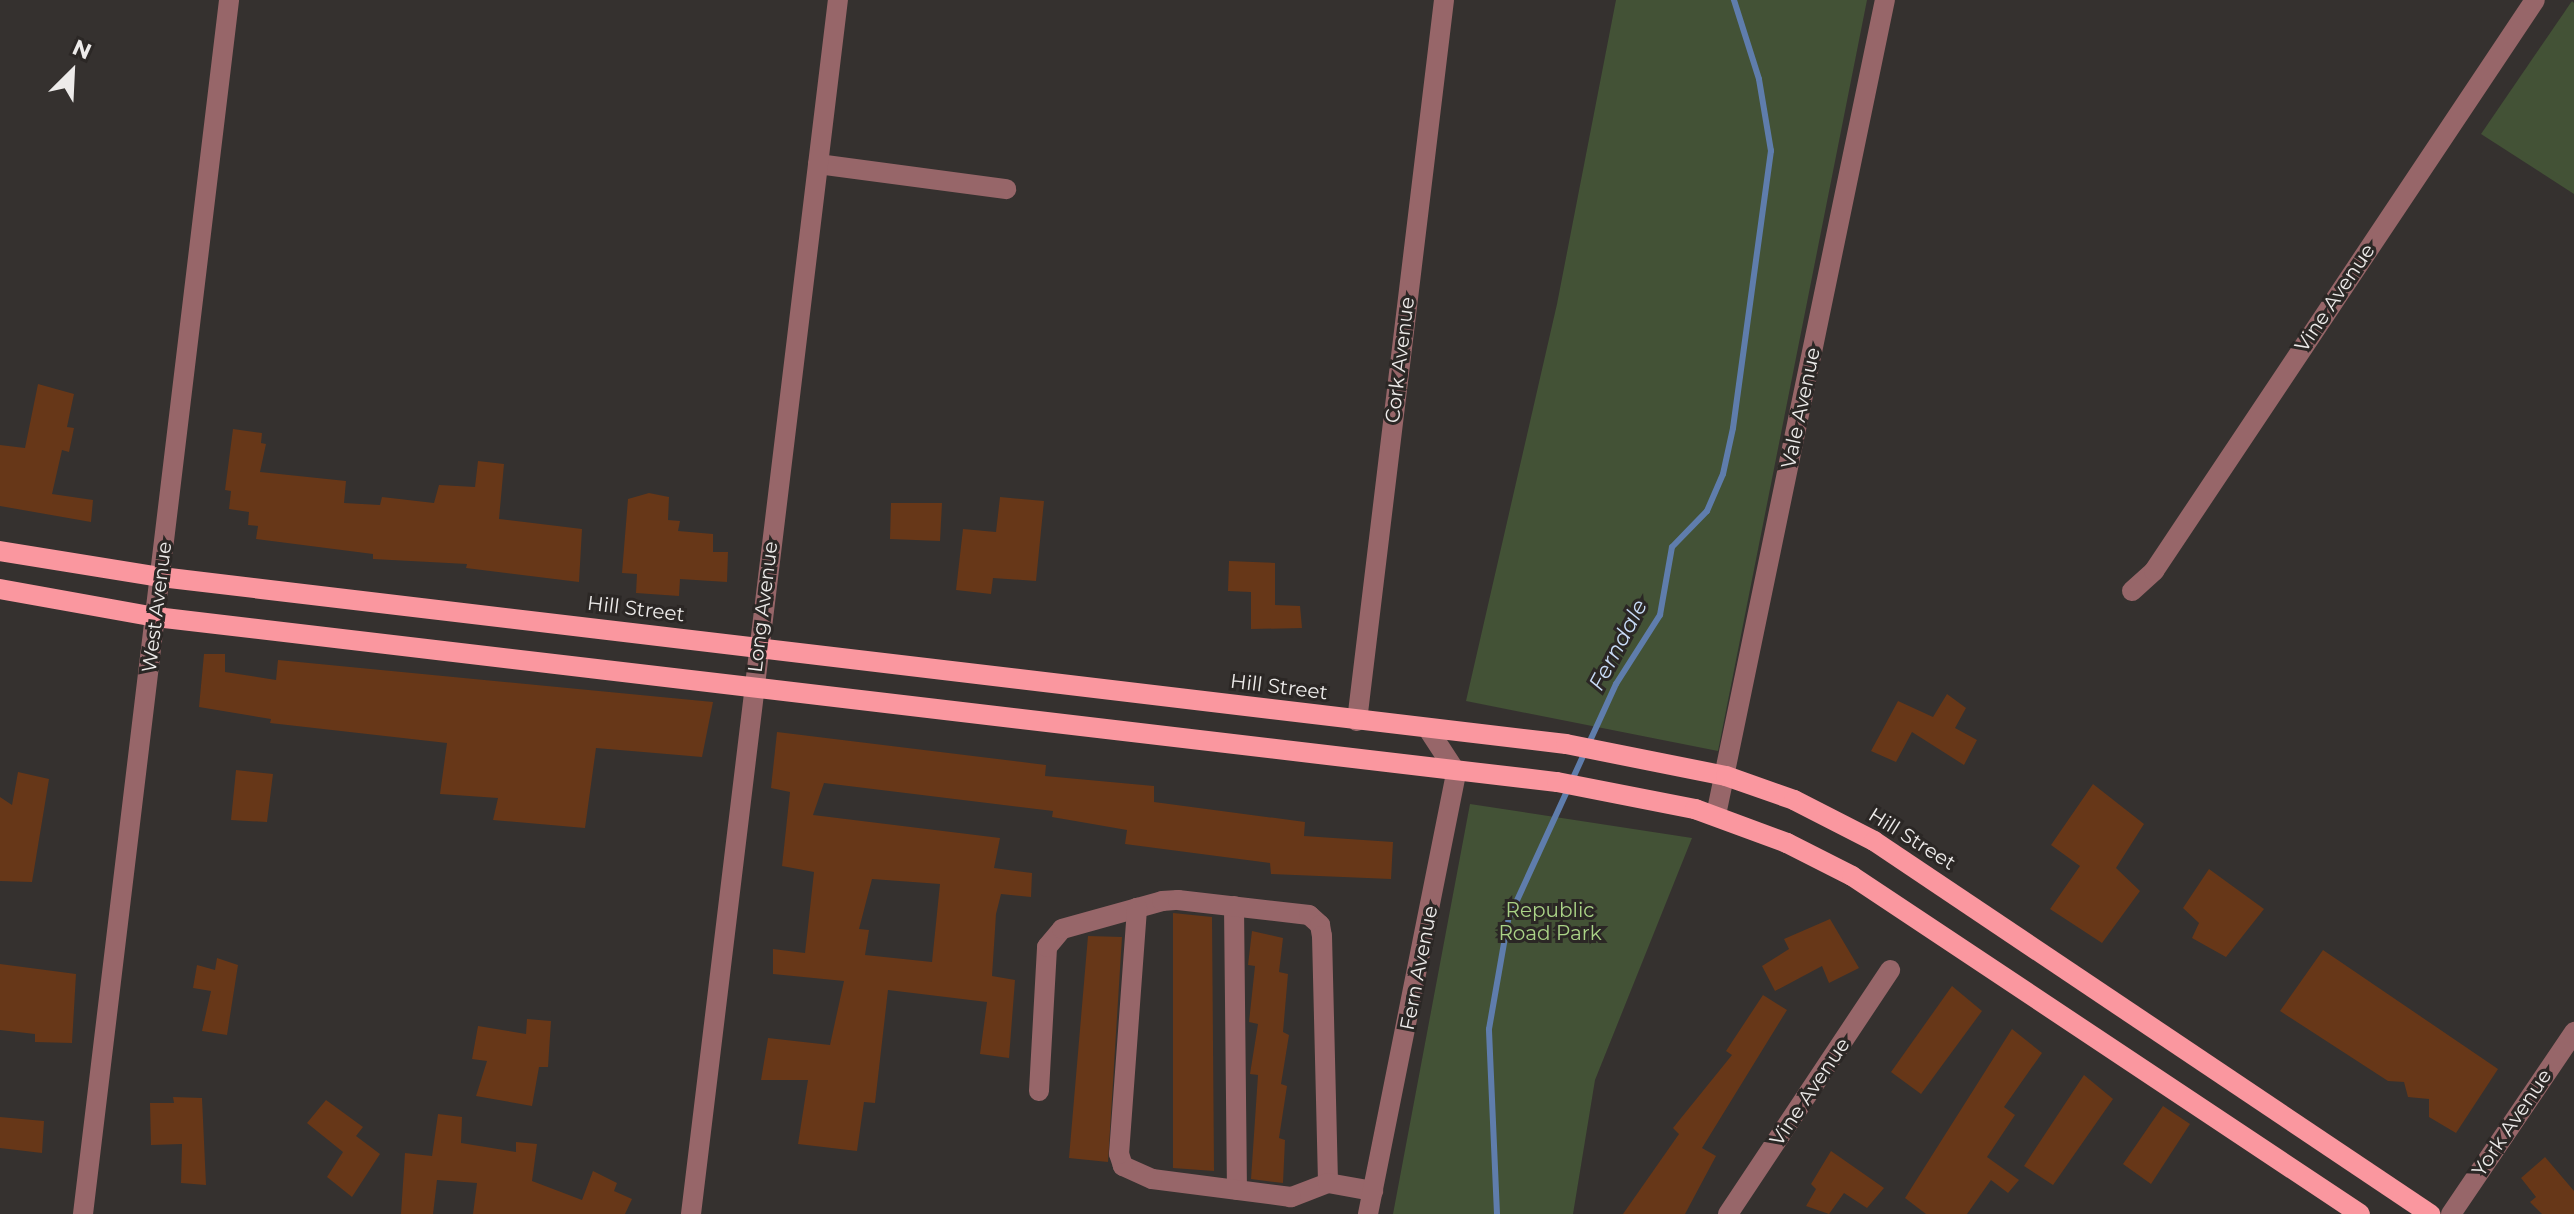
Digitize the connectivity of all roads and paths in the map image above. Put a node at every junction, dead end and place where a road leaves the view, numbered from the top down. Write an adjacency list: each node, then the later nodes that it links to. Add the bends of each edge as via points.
1 (229, 0): 9 (street, West Avenue)
2 (838, 0): 6 (street, Long Avenue)
3 (1444, 0): 15 (street, Cork Avenue)
4 (1885, 0): 18 (street, Vale Avenue)
5 (2535, 0): 11 (street, Vine Avenue, via 2154,571)
6 (818, 164): 7 (street); 13 (street, Long Avenue)
7 (1006, 189)
8 (0, 551): 9 (main road, Hill Street)
9 (161, 577): 12 (street, West Avenue); 13 (main road, Hill Street)
10 (0, 589): 12 (main road)
11 (2132, 591)
12 (156, 617): 14 (main road); 28 (street, West Avenue)
13 (759, 648): 14 (street, Long Avenue); 15 (main road, Hill Street)
14 (753, 688): 17 (main road); 29 (street, Long Avenue)
15 (1357, 721): 16 (main road, Hill Street)
16 (1428, 729): 17 (street); 18 (main road, Hill Street, via 1632,754)
17 (1456, 772): 19 (main road, via 1557,782); 27 (street, Fern Avenue)
18 (1726, 776): 19 (street, Vale Avenue); 33 (main road, Hill Street, via 1794,800 1874,841)
19 (1716, 815): 32 (main road, via 1852,876)
20 (1234, 906): 21 (street, via 1178,900); 25 (street, via 1309,915 1320,925); 26 (street)
21 (1137, 908): 24 (street, via 1062,929 1052,937 1047,947); 26 (street, via 1119,1154 1123,1166 1152,1179)
22 (1890, 970): 31 (street, Vine Avenue)
23 (2574, 1032): 34 (street, York Avenue)
24 (1039, 1091)
25 (1328, 1183): 26 (street, via 1291,1197); 27 (street)
26 (1237, 1190)
27 (1373, 1191): 30 (street, Fern Avenue)
28 (83, 1214)
29 (691, 1214)
30 (1368, 1214)
31 (1728, 1214)
32 (2360, 1214)
33 (2430, 1214)
34 (2451, 1214)

